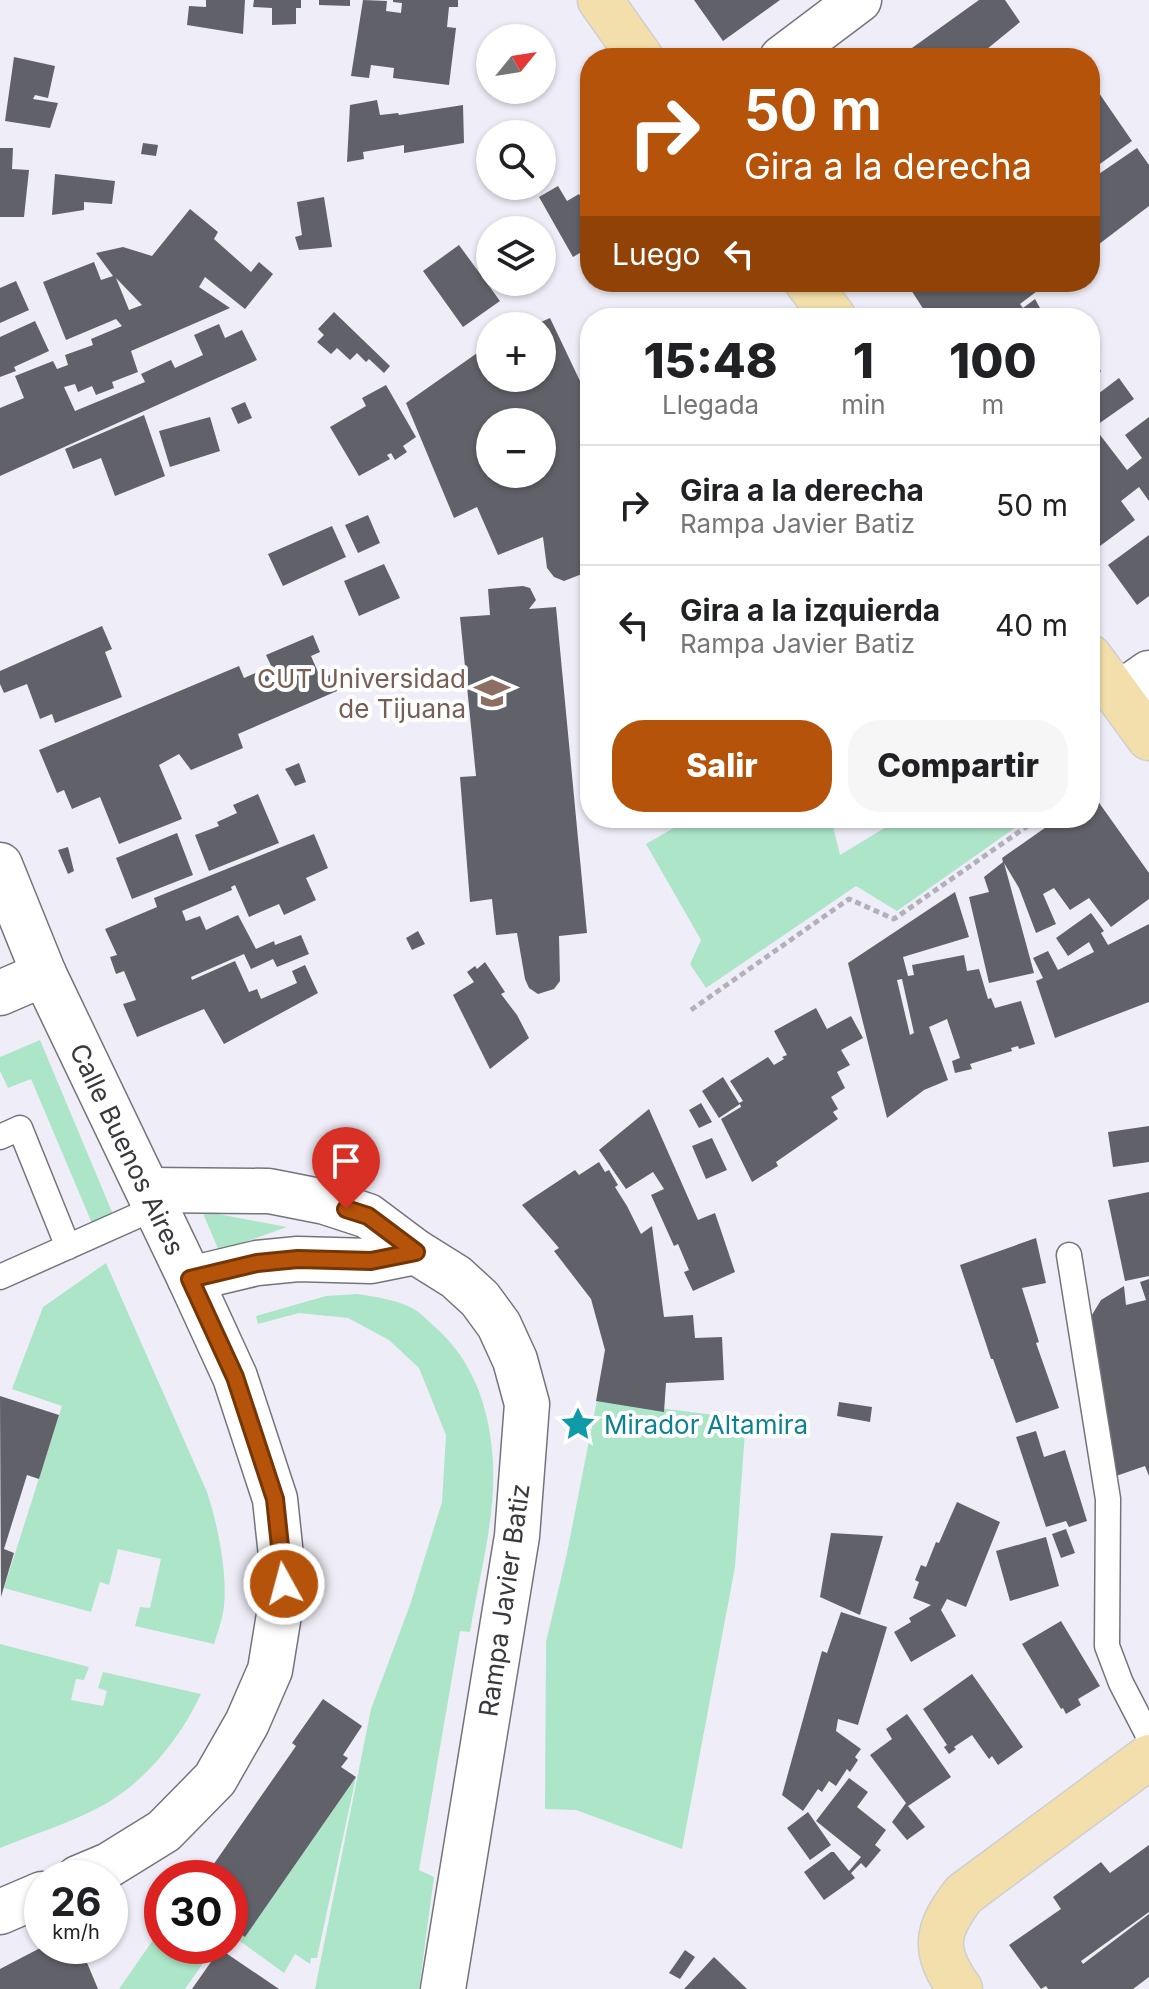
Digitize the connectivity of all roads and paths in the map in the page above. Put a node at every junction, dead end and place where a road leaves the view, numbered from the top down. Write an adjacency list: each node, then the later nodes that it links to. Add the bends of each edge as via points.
1 (600, 0): 3 (main road)
2 (859, 0): 4 (main road)
3 (634, 48)
4 (795, 48)
5 (1100, 663): 6 (main road)
6 (1134, 684): 7 (main road)
7 (1149, 738)
8 (1025, 828): 12 (path, via 894,919 849,899)
9 (0, 865): 10 (main road, Calle Buenos Aires)
10 (44, 974): 11 (main road); 14 (main road, Calle Buenos Aires)
11 (0, 993)
12 (691, 1010)
13 (0, 1137): 15 (lane, via 20,1128)
14 (153, 1198): 15 (lane); 16 (main road, Rampa Javier Batiz, via 269,1191 325,1202 368,1216); 19 (main road, Calle Buenos Aires)
15 (68, 1247): 18 (lane)
16 (416, 1252): 19 (main road, via 371,1261 257,1263); 25 (main road, Rampa Javier Batiz, via 480,1299 515,1360 527,1404 517,1536)
17 (1069, 1255): 20 (lane, via 1108,1499 1107,1646)
18 (0, 1277)
19 (190, 1279): 22 (main road, Calle Buenos Aires, via 235,1377 275,1499 284,1584 270,1670 215,1779 164,1831)
20 (1149, 1737)
21 (1149, 1757): 26 (main road, via 964,1894 945,1918 940,1947)
22 (117, 1860)
23 (24, 1902): 24 (main road)
24 (0, 1912)
25 (443, 1989)
26 (960, 1989)

